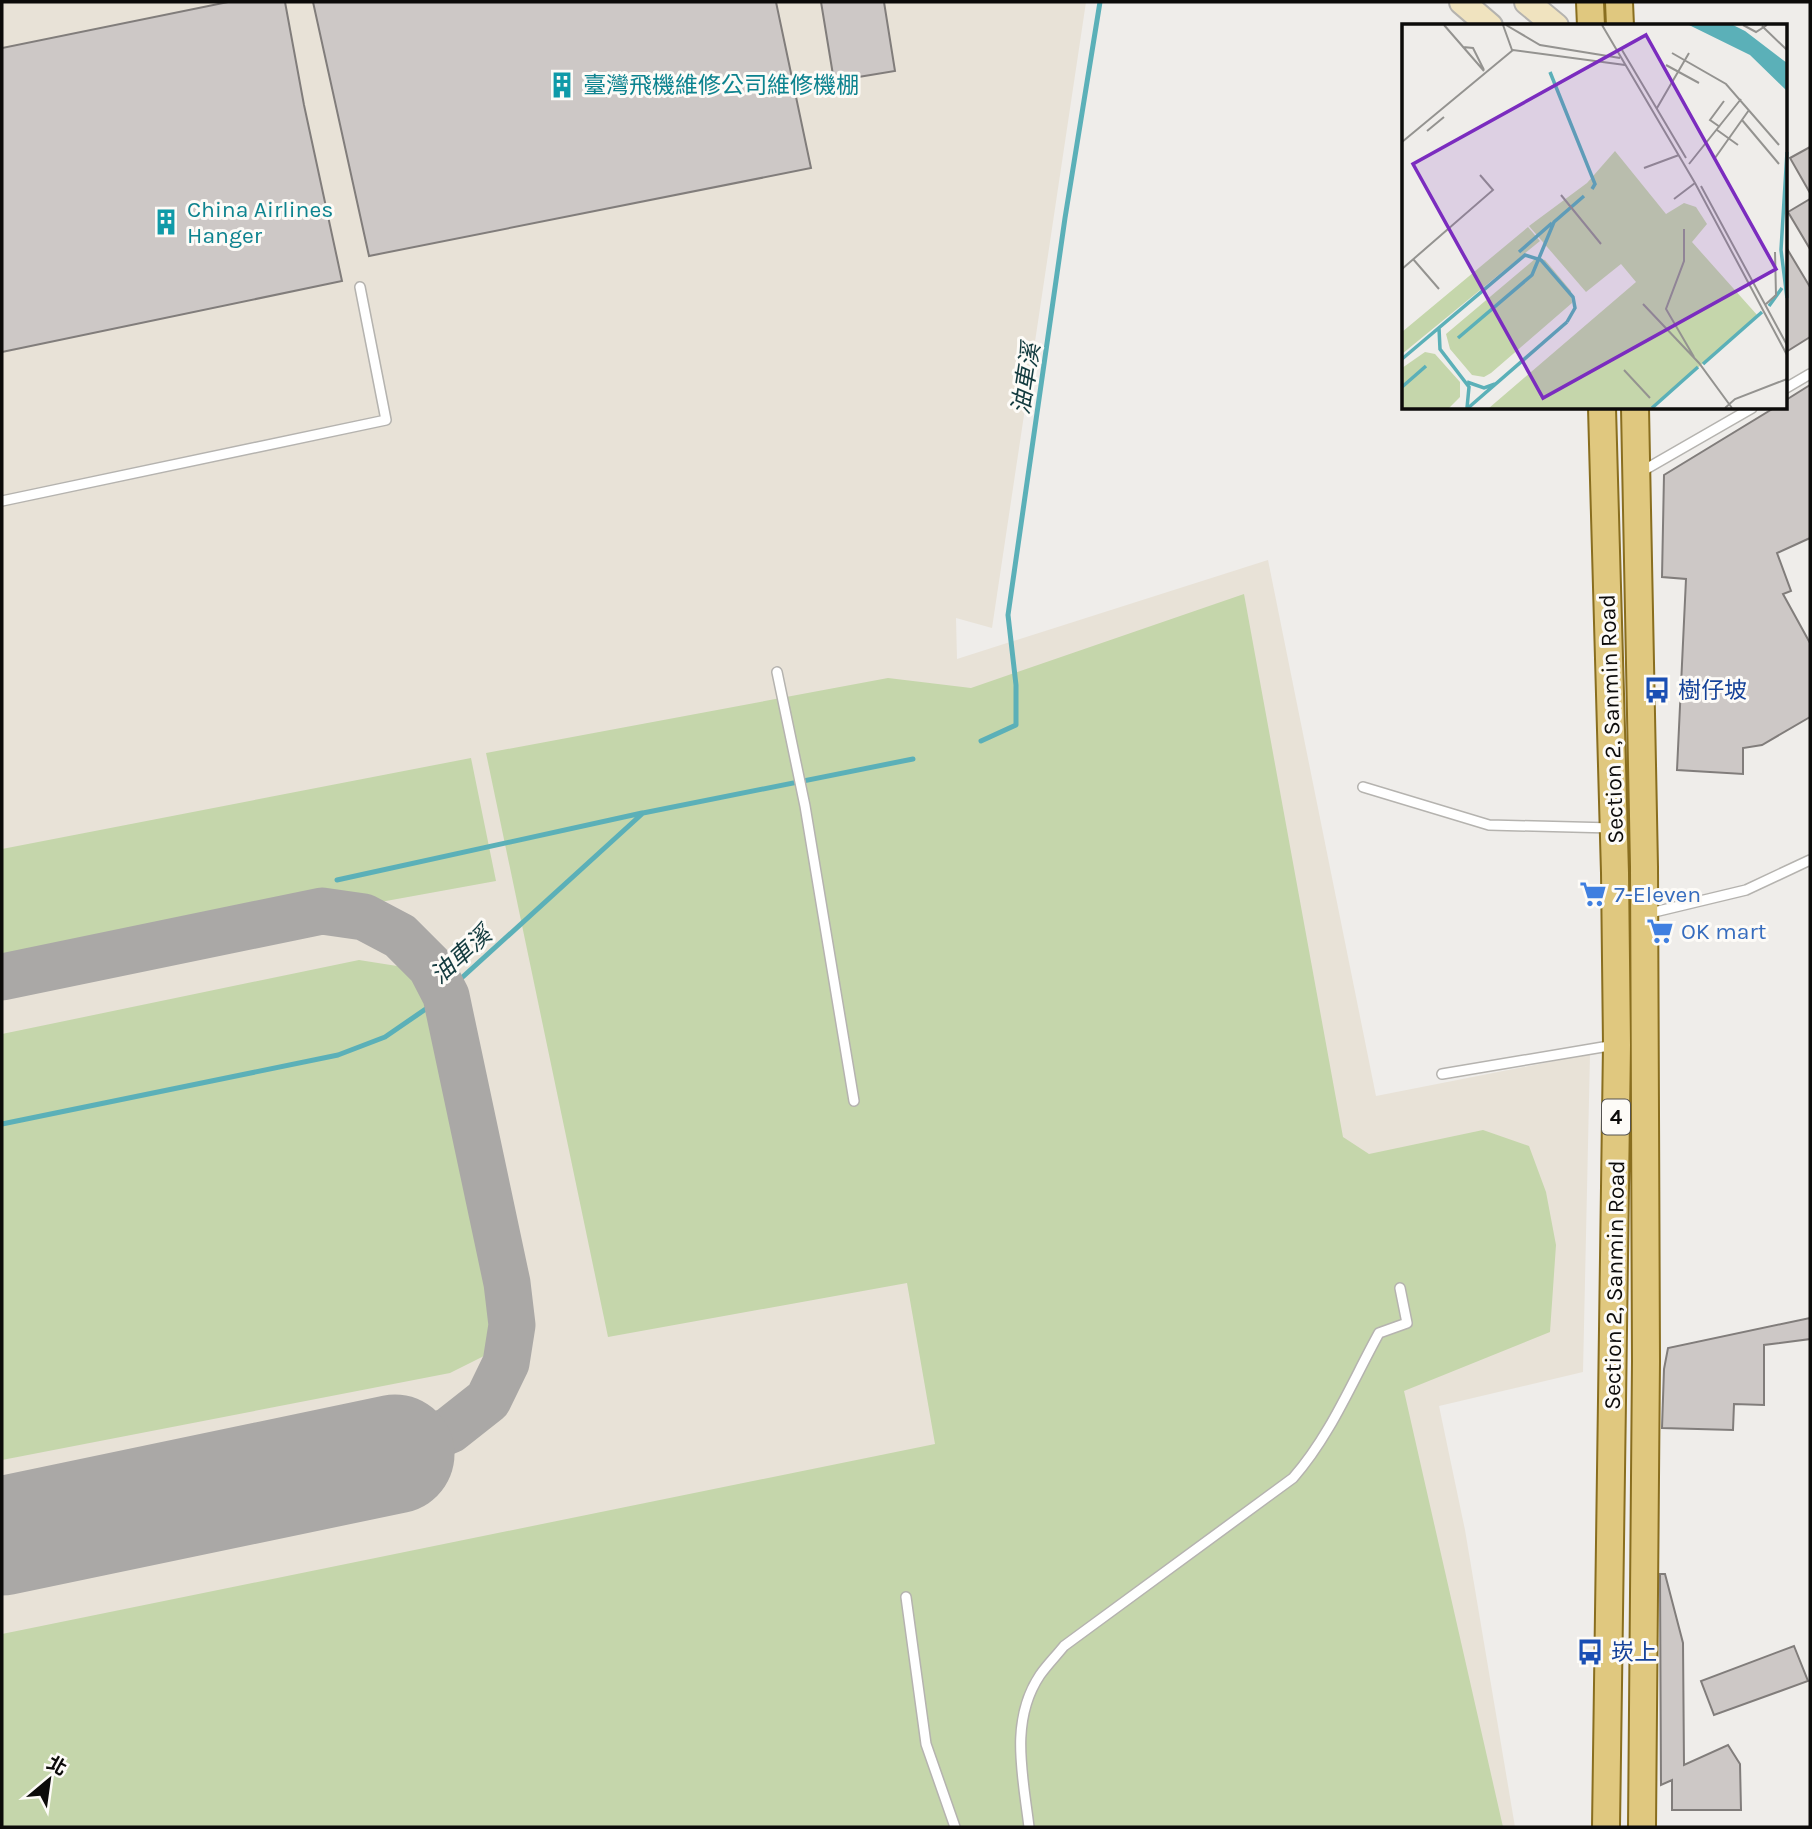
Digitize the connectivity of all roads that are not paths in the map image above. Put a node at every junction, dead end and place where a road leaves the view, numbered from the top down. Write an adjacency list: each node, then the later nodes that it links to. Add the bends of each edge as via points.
1 (1462, 2): 5 (street)
2 (1527, 2): 6 (street)
3 (1590, 2): 7 (main road)
4 (1619, 2): 8 (main road)
5 (1488, 24)
6 (1554, 24)
7 (1591, 24)
8 (1620, 24)
9 (360, 287): 16 (lane, via 386,420)
10 (1810, 374): 11 (lane)
11 (1787, 387)
12 (1602, 410): 19 (main road, Section 2, Sanmin Road / 4)
13 (1635, 410): 15 (main road, Section 2, Sanmin Road / 4)
14 (1749, 410): 15 (lane)
15 (1637, 474): 21 (main road, Section 2, Sanmin Road / 4)
16 (2, 501)
17 (777, 673): 24 (lane, via 805,806)
18 (1363, 788): 19 (lane, via 1489,825)
19 (1614, 828): 22 (main road, Section 2, Sanmin Road / 4)
20 (1810, 860): 21 (lane, via 1746,890)
21 (1644, 915): 30 (main road, Section 2, Sanmin Road / 4)
22 (1617, 1045): 23 (lane); 29 (main road, Section 2, Sanmin Road / 4)
23 (1442, 1074)
24 (855, 1101)
25 (1400, 1288): 28 (lane, via 1407,1323 1379,1333 1322,1438 1293,1478 1064,1646 1039,1676 1025,1705 1019,1744)
26 (906, 1597): 27 (lane, via 926,1744)
27 (955, 1827)
28 (1029, 1827)
29 (1606, 1827)
30 (1642, 1827)

